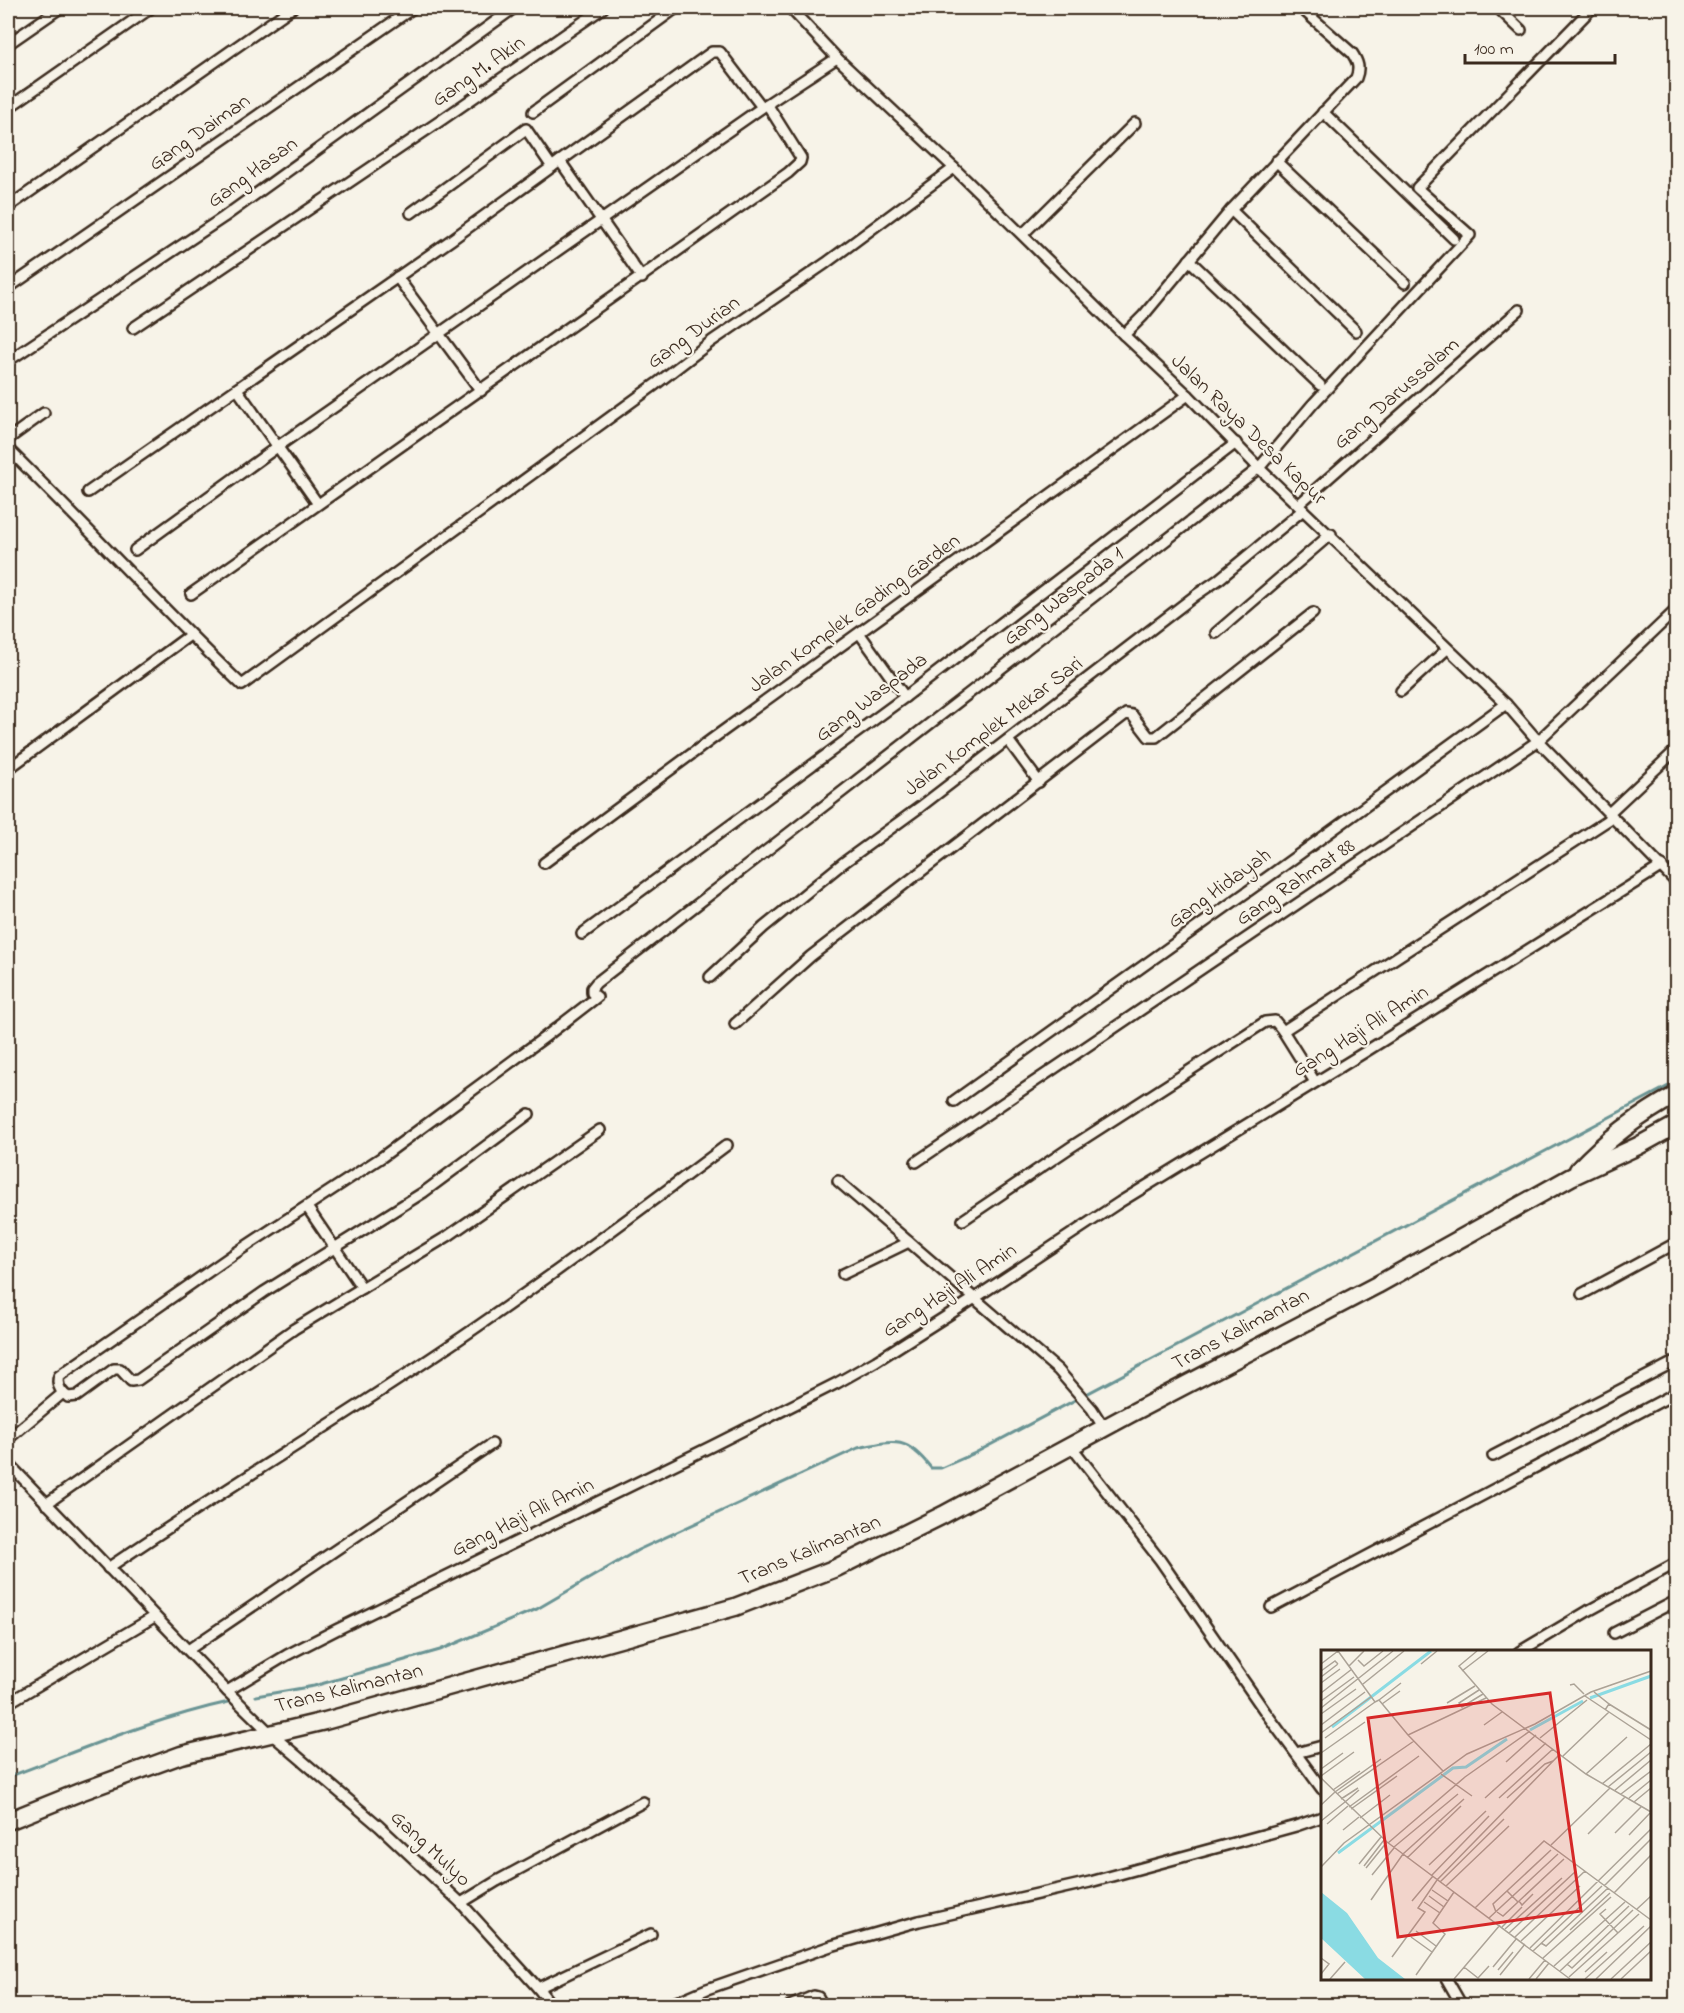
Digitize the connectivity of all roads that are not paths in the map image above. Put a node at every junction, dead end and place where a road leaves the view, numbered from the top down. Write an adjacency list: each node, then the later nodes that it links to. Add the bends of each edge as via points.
1 (60, 8): 13 (street)
2 (151, 8): 16 (street)
3 (292, 8): 24 (street)
4 (413, 8): 34 (street, Gang Daiman)
5 (514, 8): 40 (street, Gang Hasan, via 224,217)
6 (603, 8): 36 (street, Gang M. Akin)
7 (676, 8): 17 (street)
8 (790, 8): 14 (street, Jalan Raya Desa Kapur)
9 (1301, 8): 18 (street, via 1352,53 1359,70)
10 (1498, 8): 12 (street)
11 (1592, 8): 50 (street, Gang Waspada 1, via 1417,189 1470,235 1312,405)
12 (1521, 30)
13 (8, 44)
14 (837, 58): 15 (street); 23 (street, Jalan Raya Desa Kapur)
15 (765, 106): 20 (street, via 720,52 712,51); 27 (street); 32 (street, via 799,153 800,162)
16 (8, 108)
17 (533, 112)
18 (1323, 112): 21 (street); 29 (street)
19 (1135, 123): 28 (street)
20 (560, 161): 22 (street); 27 (street)
21 (1276, 161): 25 (street); 33 (street)
22 (552, 167): 26 (street, via 526,129); 31 (street)
23 (954, 168): 28 (street, Jalan Raya Desa Kapur); 61 (street, Gang Durian, via 242,685)
24 (8, 207)
25 (1231, 210): 30 (street); 37 (street)
26 (411, 213)
27 (603, 220): 32 (street); 38 (street)
28 (1023, 234): 39 (street, Jalan Raya Desa Kapur)
29 (1454, 239)
30 (1189, 260): 39 (street); 41 (street)
31 (397, 277): 38 (street); 42 (street)
32 (642, 278): 43 (street)
33 (1405, 283)
34 (8, 288)
35 (1519, 310): 53 (street, Gang Darussalam)
36 (133, 328)
37 (1356, 331)
38 (439, 334): 43 (street); 48 (street)
39 (1124, 335): 44 (street, Jalan Raya Desa Kapur)
40 (8, 361)
41 (1320, 385)
42 (237, 389): 48 (street); 51 (street)
43 (481, 391): 52 (street)
44 (1188, 395): 47 (street, Jalan Raya Desa Kapur); 60 (street, Jalan Komplek Gading Garden)
45 (44, 413): 46 (street)
46 (8, 439)
47 (1236, 443): 50 (street, Jalan Raya Desa Kapur); 64 (street, Gang Waspada)
48 (277, 447): 52 (street); 55 (street)
49 (8, 449): 61 (street)
50 (1259, 468): 53 (street, Jalan Raya Desa Kapur); 89 (street, Gang Waspada 1, via 596,983 592,993 597,998 382,1157)
51 (88, 492)
52 (318, 504): 56 (street)
53 (1300, 507): 54 (street, Jalan Raya Desa Kapur); 66 (street, Jalan Komplek Mekar Sari, via 1218,580)
54 (1331, 534): 59 (street); 62 (street, Jalan Raya Desa Kapur)
55 (135, 550)
56 (191, 594)
57 (1677, 610): 67 (street, Gang Rahmat 88)
58 (1313, 613): 70 (street, via 1156,737 1149,737 1132,715 1126,714)
59 (1216, 633)
60 (860, 634): 64 (street); 72 (street, Jalan Komplek Gading Garden)
61 (190, 635): 69 (street)
62 (1448, 649): 63 (street); 65 (street, Jalan Raya Desa Kapur)
63 (1401, 691)
64 (905, 697): 75 (street, Gang Waspada)
65 (1506, 704): 67 (street, Jalan Raya Desa Kapur); 81 (street, Gang Hidayah)
66 (1008, 740): 70 (street); 76 (street, Jalan Komplek Mekar Sari, via 843,863)
67 (1538, 741): 71 (street, Jalan Raya Desa Kapur); 86 (street, Gang Rahmat 88)
68 (1677, 750): 71 (street)
69 (8, 769)
70 (1039, 782): 77 (street, via 811,956)
71 (1611, 815): 73 (street, Jalan Raya Desa Kapur); 78 (street)
72 (544, 863)
73 (1668, 869): 74 (street, Jalan Raya Desa Kapur); 79 (street, Gang Haji Ali Amin)
74 (1677, 882)
75 (582, 934)
76 (710, 977)
77 (735, 1024)
78 (1283, 1031): 79 (street); 90 (street, via 1275,1021 1265,1022)
79 (1315, 1082): 97 (street, Gang Haji Ali Amin, via 1120,1202)
80 (1677, 1095): 87 (highway, Trans Kalimantan, via 1629,1124 1595,1151)
81 (954, 1101)
82 (529, 1114): 93 (street, via 424,1192)
83 (1677, 1125): 87 (highway, Trans Kalimantan)
84 (600, 1130): 95 (street, via 448,1236)
85 (727, 1145): 109 (street, via 558,1271 446,1348)
86 (916, 1162)
87 (1571, 1177): 101 (highway, Trans Kalimantan)
88 (838, 1181): 91 (street)
89 (307, 1207): 93 (street); 99 (street, via 59,1376)
90 (963, 1220)
91 (909, 1242): 94 (street); 97 (street)
92 (1677, 1243): 96 (street)
93 (334, 1248): 95 (street); 99 (street, via 138,1380 131,1381 120,1369 114,1369 77,1396)
94 (843, 1274)
95 (362, 1288): 107 (street, via 294,1329)
96 (1582, 1294)
97 (975, 1298): 101 (street, via 1058,1370); 116 (street, Gang Haji Ali Amin, via 837,1383 336,1630 287,1655)
98 (1677, 1361): 105 (street)
99 (63, 1393): 102 (street)
100 (1677, 1393): 111 (street)
101 (1104, 1428): 104 (highway, Trans Kalimantan)
102 (8, 1439)
103 (492, 1444): 114 (street)
104 (1071, 1446): 118 (highway, Trans Kalimantan, via 893,1540 783,1590 735,1607 325,1721); 120 (street, via 1160,1560)
105 (1493, 1456)
106 (8, 1463): 107 (street, Gang Mulyo)
107 (46, 1504): 109 (street, Gang Mulyo)
108 (1677, 1563): 115 (street)
109 (108, 1568): 112 (street, Gang Mulyo)
110 (1677, 1601): 113 (street)
111 (1271, 1607)
112 (154, 1617): 114 (street, Gang Mulyo); 117 (street)
113 (1614, 1633)
114 (188, 1650): 116 (street, Gang Mulyo)
115 (1523, 1650)
116 (229, 1693): 118 (street, Gang Mulyo)
117 (8, 1703)
118 (270, 1732): 124 (highway, Trans Kalimantan, via 181,1755); 125 (street, Gang Mulyo)
119 (1321, 1747): 120 (street)
120 (1296, 1753): 121 (street)
121 (1321, 1787)
122 (644, 1802): 125 (street)
123 (1321, 1818): 130 (street, via 1100,1879 831,1946)
124 (8, 1821)
125 (461, 1903): 128 (street, Gang Mulyo)
126 (651, 1934): 128 (street)
127 (1447, 1980): 133 (street)
128 (538, 1988): 129 (street, Gang Mulyo)
129 (552, 2006)
130 (667, 2006)
131 (790, 2006): 132 (street, via 814,1996)
132 (823, 2006)
133 (1462, 2006)

